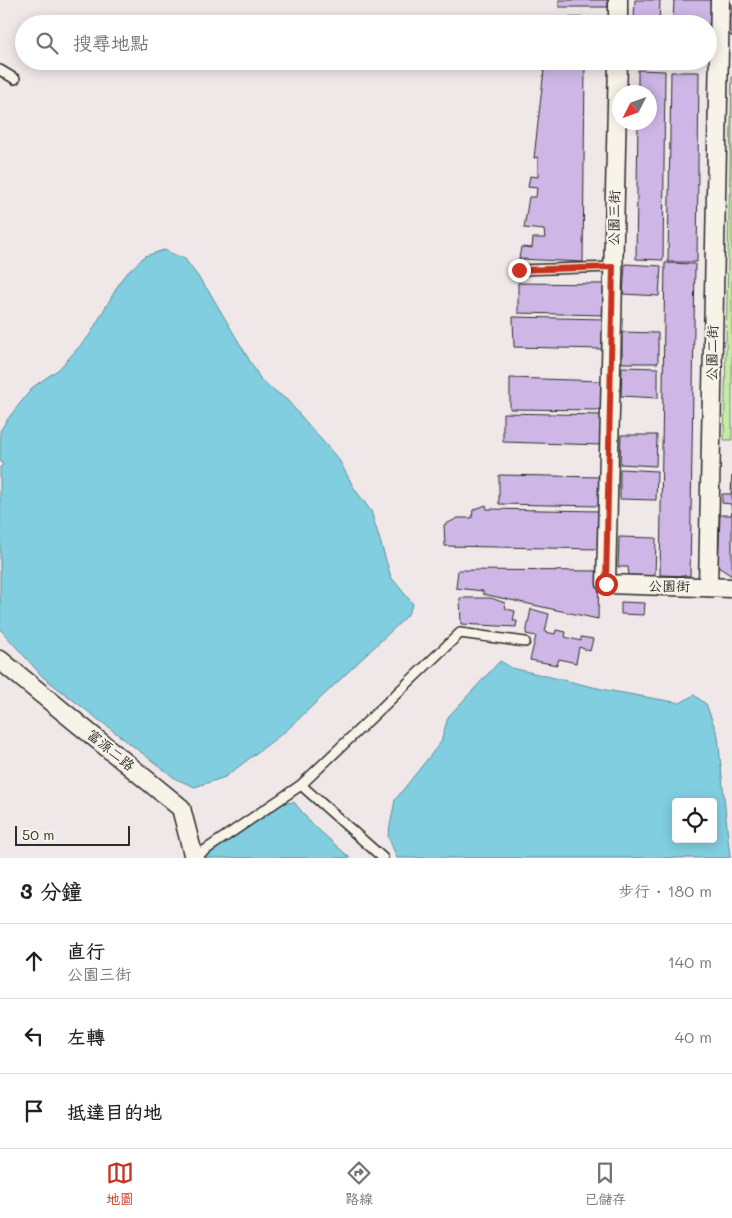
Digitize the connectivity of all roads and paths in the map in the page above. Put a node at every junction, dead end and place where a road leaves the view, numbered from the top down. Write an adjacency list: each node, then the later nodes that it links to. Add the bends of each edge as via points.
1 (618, 0): 3 (street)
2 (720, 0): 4 (street, 公園二街)
3 (618, 15)
4 (719, 58): 11 (street, 公園二街)
5 (0, 70): 7 (lane)
6 (618, 70): 8 (street, 公園三街)
7 (16, 79)
8 (613, 267): 9 (lane); 10 (street, 公園三街)
9 (519, 270)
10 (606, 584): 11 (street, 公園街)
11 (708, 587): 12 (street, 公園街)
12 (732, 588)
13 (526, 642): 15 (lane, via 460,632)
14 (0, 660): 16 (street, 富源二路, via 181,808)
15 (301, 786): 16 (lane); 17 (lane)
16 (195, 857)
17 (383, 858)

